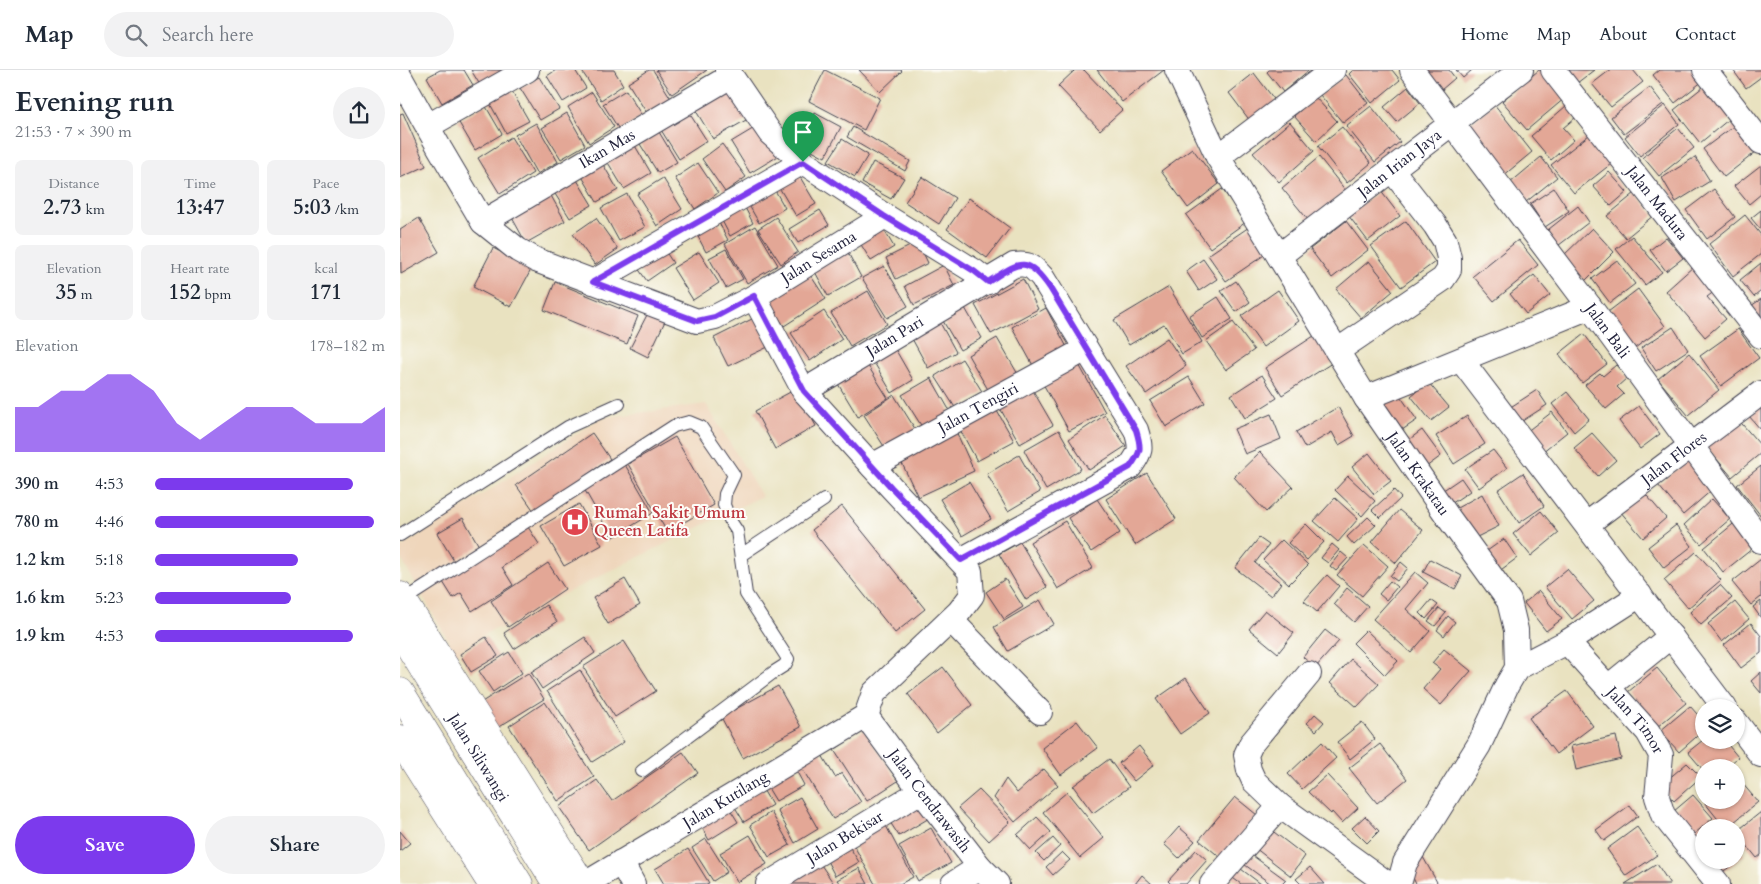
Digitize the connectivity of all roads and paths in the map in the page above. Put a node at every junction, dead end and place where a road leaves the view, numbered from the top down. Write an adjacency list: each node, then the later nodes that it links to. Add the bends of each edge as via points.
1 (527, 70): 11 (street)
2 (1177, 70): 13 (street, Jalan Krakatau)
3 (1333, 70): 13 (street)
4 (1412, 70): 10 (street, Jalan Bali)
5 (1520, 70): 10 (street, Jalan Irian Jaya)
6 (1553, 70): 23 (street, Jalan Madura)
7 (1706, 70): 12 (street)
8 (729, 73): 14 (street, via 770,133); 17 (street, Ikan Mas)
9 (400, 77): 11 (street)
10 (1451, 123): 15 (street, Jalan Irian Jaya); 22 (street, Jalan Bali)
11 (428, 126): 17 (street)
12 (1761, 142)
13 (1218, 157): 18 (street, Jalan Krakatau)
14 (803, 162): 16 (street); 19 (street)
15 (1392, 170): 18 (street, Jalan Irian Jaya); 25 (street, via 1445,241 1448,270 1443,280)
16 (884, 216): 20 (street); 21 (street, Jalan Sesama)
17 (483, 222): 19 (street, Jalan Sesama, via 536,260)
18 (1280, 256): 25 (street, Jalan Krakatau)
19 (593, 282): 21 (street, Jalan Sesama, via 697,321 715,317)
20 (988, 282): 24 (street, Jalan Pari, via 1014,266 1032,266 1050,288); 27 (street, Jalan Pari)
21 (754, 296): 27 (street)
22 (1590, 307): 26 (street); 31 (street, Jalan Bali)
23 (1761, 336)
24 (1086, 349): 32 (street, Jalan Tengiri); 38 (street, via 1136,430 1141,449 1138,456 1130,467)
25 (1337, 351): 29 (street, Jalan Krakatau)
26 (1461, 360): 29 (street); 34 (street)
27 (804, 391): 32 (street)
28 (1761, 393): 31 (street, Jalan Flores)
29 (1366, 398): 45 (street, Jalan Krakatau, via 1509,601 1516,630)
30 (620, 404): 35 (lane, via 568,427)
31 (1692, 446): 34 (street, Jalan Flores); 36 (street, Jalan Bali)
32 (872, 466): 38 (street)
33 (824, 500): 37 (lane)
34 (1587, 524): 39 (street)
35 (400, 535)
36 (1761, 541)
37 (741, 555): 40 (lane, via 737,531 724,506 725,494 734,475 701,428 689,422 674,426); 55 (lane, via 746,594 788,659 785,665)
38 (961, 560): 41 (street, via 970,571 972,594)
39 (1640, 595): 43 (street); 44 (street)
40 (402, 599): 63 (main road)
41 (951, 620): 50 (street); 51 (street, via 874,693)
42 (400, 631): 62 (main road, Jalan Siliwangi)
43 (1671, 636): 47 (street); 49 (street)
44 (1567, 642): 45 (street); 47 (street, Jalan Timor)
45 (1517, 668): 70 (street, via 1479,745 1405,863)
46 (1309, 674): 57 (street, via 1259,733 1246,755 1254,781)
47 (1608, 688): 71 (street, Jalan Timor, via 1648,732 1661,755 1657,797 1663,815)
48 (400, 692): 61 (main road, Jalan Siliwangi)
49 (1718, 699)
50 (1040, 712)
51 (866, 716): 56 (street, Jalan Cendrawasih); 58 (street, Jalan Kutilang)
52 (1745, 734): 54 (street)
53 (400, 739): 60 (main road)
54 (1761, 755)
55 (642, 771)
56 (921, 791): 59 (street, Jalan Cendrawasih); 65 (street, Jalan Bekisar)
57 (1280, 806): 68 (street); 69 (street)
58 (621, 862): 63 (street, Jalan Kutilang); 64 (street)
59 (980, 867): 66 (street); 67 (street, Jalan Cendrawasih)
60 (492, 884)
61 (519, 884)
62 (557, 884)
63 (584, 884)
64 (634, 884)
65 (768, 884)
66 (953, 884)
67 (997, 884)
68 (1212, 884)
69 (1388, 884)
70 (1400, 884)
71 (1718, 884)

